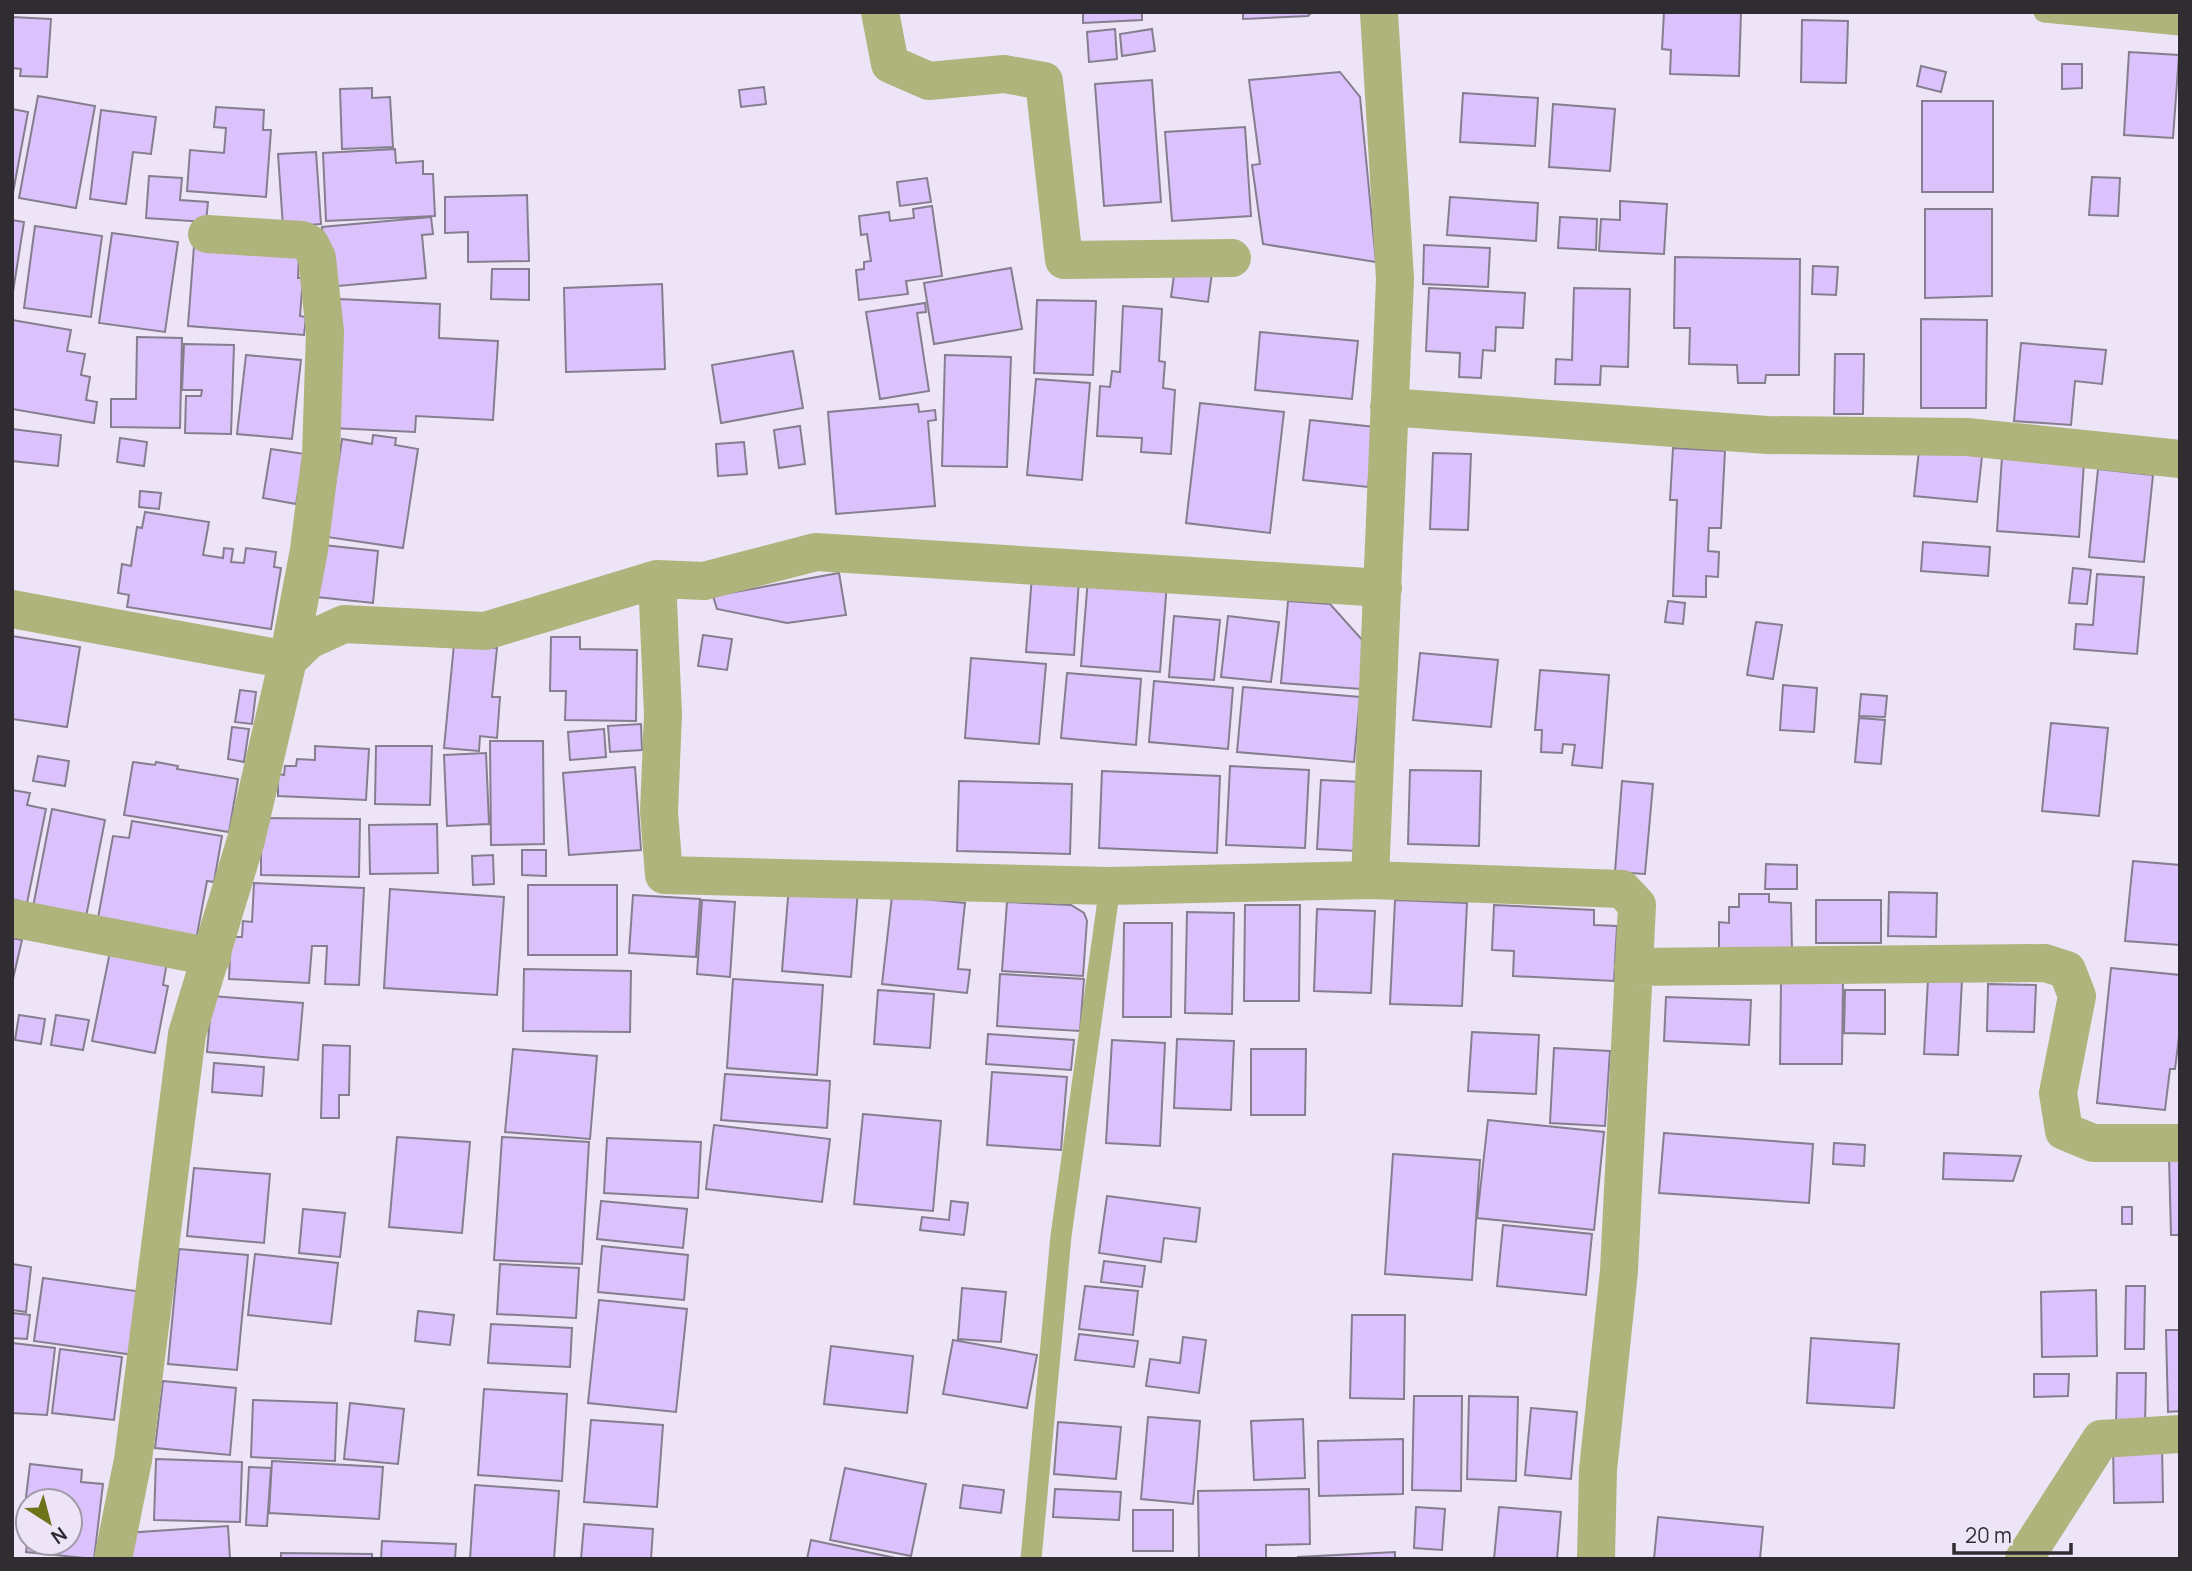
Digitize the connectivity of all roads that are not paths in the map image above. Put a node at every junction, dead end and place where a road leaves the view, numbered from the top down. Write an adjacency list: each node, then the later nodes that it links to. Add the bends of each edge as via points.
1 (880, 12): 6 (street, via 890,64 929,80 1004,74 1044,81 1064,260)
2 (1379, 12): 7 (street, via 1395,279)
3 (2045, 12): 4 (lane)
4 (2180, 24)
5 (207, 234): 12 (street, via 302,240 310,244 317,258 325,332 321,454)
6 (1232, 258)
7 (1390, 407): 8 (street, via 1767,435 1967,437); 10 (street)
8 (2180, 459)
9 (657, 579): 10 (street, via 705,581 816,552); 12 (street, via 485,631 344,624 309,640); 14 (street, via 664,875)
10 (1383, 588): 13 (street)
11 (12, 609): 12 (street)
12 (288, 660): 16 (street, via 246,840)
13 (1370, 880): 14 (street); 17 (street, via 1622,889 1637,905)
14 (1110, 886): 21 (lane, via 1061,1236)
15 (12, 918): 16 (street)
16 (212, 957): 20 (street, via 187,1034 133,1460)
17 (1633, 967): 18 (street, via 2045,963 2067,970 2077,996 2058,1093 2064,1131 2094,1143); 22 (street, via 1619,1271 1598,1470)
18 (2180, 1143)
19 (2180, 1434): 23 (street, via 2101,1439)
20 (113, 1559)
21 (1031, 1559)
22 (1596, 1559)
23 (2024, 1559)

